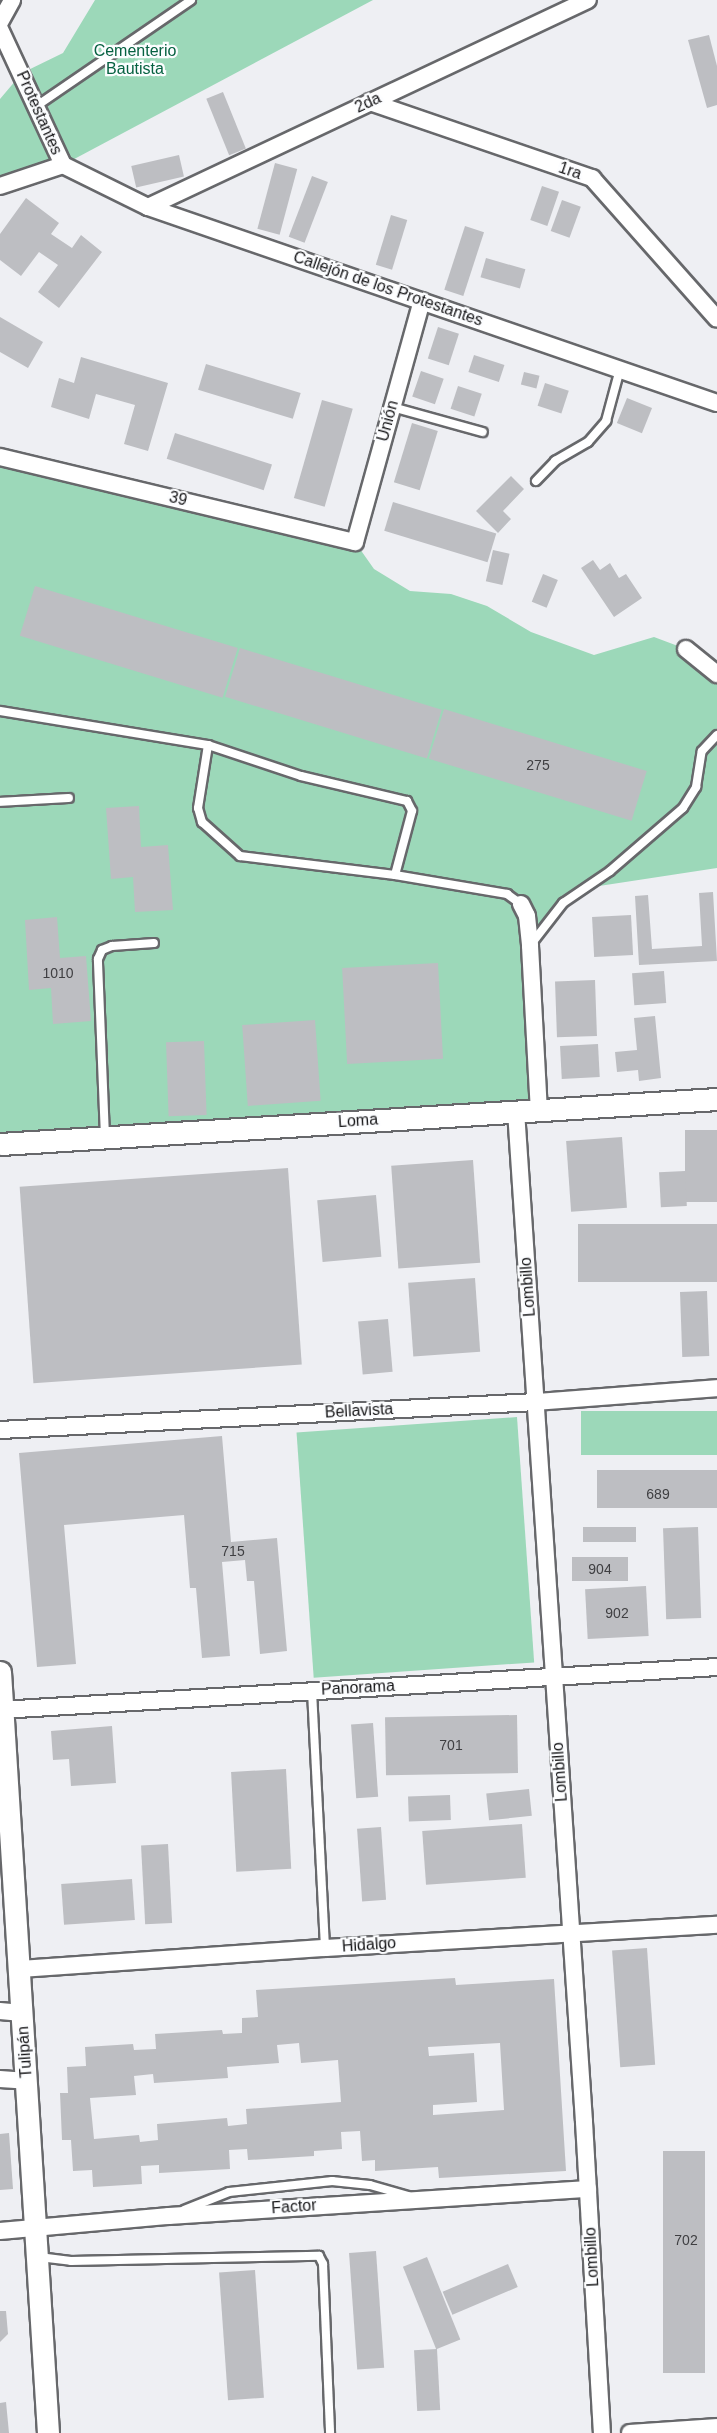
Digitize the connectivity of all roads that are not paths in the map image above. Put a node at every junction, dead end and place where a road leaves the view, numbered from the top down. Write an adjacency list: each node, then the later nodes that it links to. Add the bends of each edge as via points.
1 (12, 0): 4 (street)
2 (191, 0): 7 (lane)
3 (588, 0): 6 (street, 2da)
4 (0, 22)
5 (0, 29): 7 (street, Protestantes)
6 (370, 102): 10 (street, 2da); 12 (street, 1ra, via 592,178)
7 (34, 107): 8 (street, Protestantes)
8 (63, 165): 9 (street); 10 (street, Callejón de los Protestantes)
9 (0, 186)
10 (148, 207): 11 (street, Callejón de los Protestantes)
11 (422, 301): 13 (street, Callejón de los Protestantes); 15 (street, Unión)
12 (717, 319)
13 (620, 369): 14 (street, Callejón de los Protestantes); 18 (lane, via 606,421 588,442 555,461)
14 (717, 403)
15 (392, 407): 16 (lane); 19 (street, Unión)
16 (483, 432)
17 (0, 457): 19 (street, 39)
18 (536, 481)
19 (355, 542)
20 (686, 649): 21 (street)
21 (717, 674)
22 (0, 711): 24 (lane)
23 (717, 735): 30 (lane, via 702,751 696,788 683,808 610,871 563,903)
24 (208, 745): 27 (lane, via 301,776 407,801 412,812); 27 (lane, via 198,808 202,822 235,853)
25 (69, 798): 26 (lane)
26 (0, 802)
27 (395, 875): 28 (lane, via 507,894)
28 (521, 904): 30 (street, via 527,916)
29 (154, 943): 34 (lane, via 112,946 102,950 98,959)
30 (530, 946): 32 (street)
31 (717, 1099): 32 (street, Loma)
32 (539, 1110): 33 (street, Loma)
33 (516, 1111): 34 (street, Loma); 37 (street, Lombillo)
34 (105, 1137): 35 (street, Loma)
35 (0, 1144)
36 (717, 1388): 37 (street, Bellavista)
37 (537, 1402): 38 (street, Bellavista); 41 (street, Lombillo)
38 (0, 1430)
39 (717, 1667): 41 (street, Panorama)
40 (0, 1672): 43 (street, Tulipán)
41 (554, 1677): 42 (street, Panorama); 45 (street, Lombillo)
42 (312, 1691): 43 (street, Panorama); 46 (lane)
43 (1, 1710): 47 (street, Tulipán)
44 (717, 1925): 45 (street, Hidalgo)
45 (571, 1932): 46 (street, Hidalgo); 52 (street, Lombillo)
46 (325, 1948): 47 (street, Hidalgo)
47 (21, 1969): 49 (street, Tulipán)
48 (0, 2011): 49 (street)
49 (22, 2013): 51 (street, Tulipán)
50 (0, 2079): 51 (street)
51 (27, 2081): 55 (street, Tulipán)
52 (588, 2189): 53 (street, Factor); 61 (street, Lombillo)
53 (417, 2199): 54 (street, Factor); 54 (lane, via 370,2185 332,2181 229,2192)
54 (169, 2216): 55 (street, Factor)
55 (36, 2229): 56 (street, Factor); 57 (street, Tulipán)
56 (0, 2230)
57 (38, 2256): 59 (street, Tulipán); 60 (lane, via 70,2261 319,2256 323,2264)
58 (717, 2427): 62 (street)
59 (48, 2433)
60 (330, 2433)
61 (602, 2433)
62 (630, 2433)

